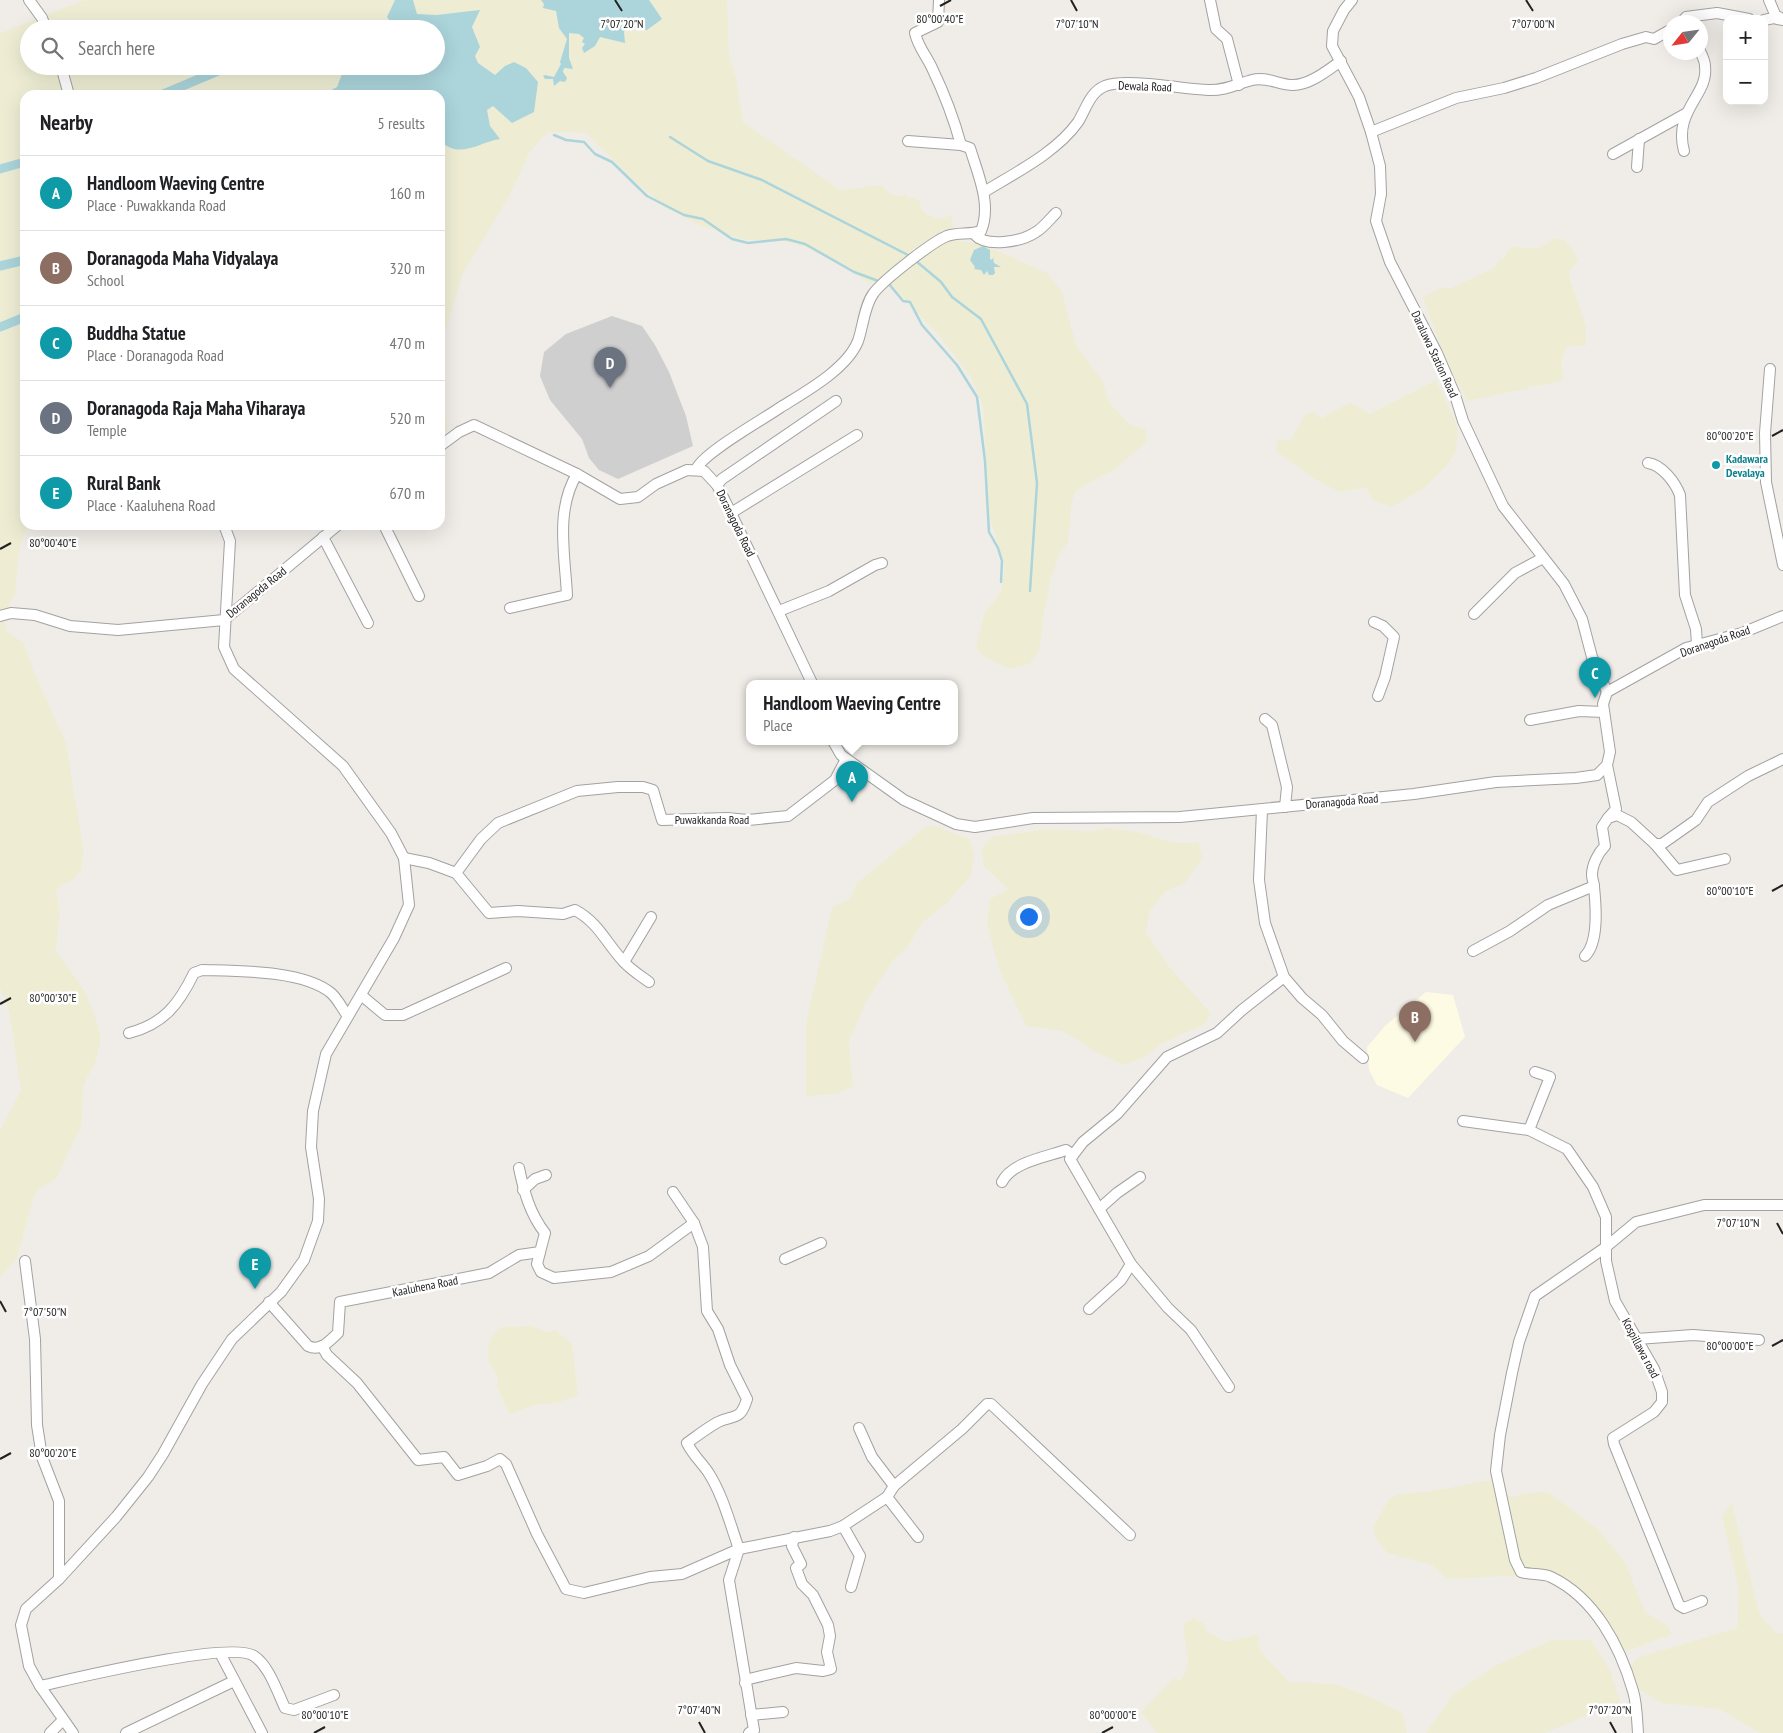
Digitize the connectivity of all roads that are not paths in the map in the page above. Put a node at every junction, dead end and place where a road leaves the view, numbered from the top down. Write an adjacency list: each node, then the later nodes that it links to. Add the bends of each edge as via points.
1 (29, 0): 9 (street)
2 (939, 0): 20 (street, via 938,22 915,33 918,46 932,66)
3 (1210, 0): 14 (street, via 1216,29 1227,39)
4 (1352, 0): 12 (street, Daraluwa Station Road, via 1333,31 1332,46)
5 (1769, 0): 8 (street)
6 (1708, 15): 7 (street)
7 (1728, 15)
8 (1779, 19)
9 (43, 20)
10 (1663, 34): 17 (street, via 1654,39 1646,37 1622,44 1504,88 1456,98)
11 (1703, 60): 16 (street, via 1706,67 1702,84)
12 (1340, 61): 14 (street, Dewala Road, via 1320,75 1294,85 1266,79); 17 (street, Daraluwa Station Road, via 1359,97)
13 (63, 75): 15 (street)
14 (1239, 85): 24 (street, Dewala Road, via 1210,90 1131,84 1104,87 1096,92 1078,122 1054,146)
15 (68, 90)
16 (1685, 114): 18 (street); 21 (street, via 1680,137)
17 (1371, 132): 40 (street, Daraluwa Station Road, via 1380,166 1381,194 1376,221 1390,262 1437,353 1463,421 1503,506)
18 (1639, 139): 22 (street); 23 (street)
19 (908, 141): 20 (street)
20 (961, 145): 24 (street, via 970,148)
21 (1684, 151)
22 (1613, 154)
23 (1638, 167)
24 (984, 192): 26 (street, via 986,218 981,231)
25 (1056, 213): 26 (street, via 1036,233 1001,243 978,239)
26 (974, 234): 32 (street, via 949,235 937,241 884,282 872,295 858,342 843,362 819,382 719,448 698,464)
27 (1770, 369): 42 (street, via 1765,433 1766,482)
28 (836, 401): 34 (street, via 722,478)
29 (857, 435): 35 (street)
30 (445, 442): 33 (street, via 474,425)
31 (1648, 464): 52 (street, via 1655,464 1675,484 1680,495 1684,595 1696,629)
32 (696, 470): 33 (street, via 687,470 656,484 638,497 620,499); 34 (street, Doranagoda Road, via 704,471)
33 (578, 474): 44 (street, via 569,487 563,519 567,595)
34 (717, 485): 35 (street, Doranagoda Road)
35 (731, 513): 45 (street, Doranagoda Road)
36 (226, 530): 49 (street, Doranagoda Road, via 230,541)
37 (332, 530): 39 (street, Doranagoda Road)
38 (387, 530): 43 (street)
39 (323, 538): 49 (street, Doranagoda Road); 51 (street)
40 (1543, 558): 46 (street, via 1515,573); 54 (street, Daraluwa Station Road, via 1564,584 1582,619 1592,657)
41 (882, 563): 45 (street, via 829,591)
42 (1783, 565)
43 (420, 596)
44 (510, 608)
45 (779, 612): 53 (street, Doranagoda Road)
46 (1474, 614)
47 (0, 616): 49 (street, via 11,613 35,615 70,626 118,630)
48 (1783, 616): 52 (street, Doranagoda Road, via 1742,633)
49 (224, 620): 67 (street, via 224,647 234,670 344,766)
50 (1374, 622): 55 (street, via 1394,638)
51 (368, 623)
52 (1697, 645): 54 (street, Doranagoda Road)
53 (811, 680)
54 (1607, 692): 56 (street)
55 (1378, 696)
56 (1604, 712): 58 (street, via 1579,711); 62 (street, via 1610,752)
57 (1265, 719): 63 (street, via 1272,725 1287,787)
58 (1530, 720)
59 (835, 745): 60 (street, Doranagoda Road)
60 (846, 759): 64 (street, Doranagoda Road, via 904,800 956,824 975,827 1033,818 1180,817); 69 (street, Puwakkanda Road, via 835,780 788,816 748,820 662,820 653,790 618,787 577,791 498,823 481,839)
61 (1783, 760): 66 (street, via 1748,776 1708,802 1696,820 1662,844)
62 (1607, 765): 63 (street, Doranagoda Road, via 1597,775 1576,778 1496,782); 65 (street, via 1616,809)
63 (1285, 807): 64 (street, Doranagoda Road)
64 (1262, 810): 76 (street, via 1259,880 1265,922)
65 (1608, 818): 66 (street, via 1617,815 1630,822); 70 (street, via 1602,827 1605,846 1599,853 1592,875)
66 (1655, 844): 68 (street, via 1677,870)
67 (404, 858): 69 (street); 78 (street, via 409,905)
68 (1725, 859)
69 (456, 873): 74 (street, via 489,913 564,914 575,910 583,914 606,937)
70 (1594, 886): 72 (street, via 1548,905); 73 (street, via 1594,930 1590,951)
71 (651, 917): 74 (street)
72 (1473, 951)
73 (1585, 956)
74 (624, 962): 77 (street)
75 (506, 968): 78 (street, via 403,1015 385,1015)
76 (1284, 977): 81 (street); 85 (street, via 1217,1033 1167,1057 1117,1114 1083,1142)
77 (649, 982)
78 (361, 995): 79 (street)
79 (347, 1015): 80 (street, via 332,993 313,983 266,972 202,970 194,973 185,992 159,1021); 101 (street, via 326,1054 313,1111 311,1148 319,1199 318,1221 304,1260)
80 (129, 1033)
81 (1363, 1058)
82 (1535, 1072): 84 (street, via 1550,1078)
83 (1463, 1122): 84 (street, Kospillawa road)
84 (1529, 1130): 96 (street, Kospillawa road, via 1567,1148 1593,1187 1606,1217)
85 (1073, 1155): 89 (street, via 1066,1150 1030,1162 1006,1174); 93 (street, via 1070,1159)
86 (519, 1168): 90 (street)
87 (546, 1175): 90 (street, via 535,1179)
88 (1140, 1177): 93 (street)
89 (1002, 1182)
90 (523, 1190): 97 (street, via 536,1222 545,1233)
91 (673, 1192): 94 (street)
92 (1783, 1204): 96 (street, via 1704,1205 1636,1222)
93 (1099, 1210): 100 (street)
94 (694, 1223): 97 (street, via 649,1256 611,1272 554,1278 541,1272 537,1264); 114 (street, via 703,1247 707,1311 718,1329 730,1365 747,1399 743,1411 731,1420 719,1421 688,1443 693,1456 708,1472)
95 (821, 1243): 98 (street)
96 (1606, 1247): 103 (street, Kospillawa road, via 1607,1270 1615,1301); 131 (street, via 1542,1290 1531,1303 1506,1400 1496,1471 1515,1560 1521,1572 1549,1576 1573,1590 1597,1614 1615,1644 1633,1692)
97 (540, 1252): 105 (street, Kaaluhena Road, via 519,1255 489,1273 340,1302 338,1333)
98 (785, 1259)
99 (24, 1261): 115 (street, via 35,1339 37,1425 42,1457 59,1501)
100 (1131, 1264): 102 (street, via 1121,1280); 106 (street, via 1190,1330)
101 (270, 1302): 105 (street, via 308,1346 314,1349); 115 (street, via 232,1339 148,1478)
102 (1089, 1309)
103 (1637, 1339): 104 (street, via 1693,1335); 117 (street, Kospillawa road, via 1657,1377 1662,1402 1654,1412 1613,1438 1614,1444 1679,1605 1684,1608)
104 (1759, 1340)
105 (322, 1346): 114 (street, via 326,1355 357,1383 418,1460 444,1457 458,1475 500,1459 506,1464 566,1589 584,1593 650,1576 682,1574)
106 (1229, 1387)
107 (859, 1428): 108 (street, via 872,1457)
108 (894, 1486): 109 (street); 111 (street, via 987,1404 992,1404)
109 (887, 1496): 110 (street); 112 (street)
110 (843, 1526): 113 (street); 116 (street, via 860,1556)
111 (1130, 1535)
112 (918, 1536)
113 (794, 1537): 114 (street); 120 (street, via 792,1546 801,1564 796,1568 802,1584 813,1594 828,1626 827,1652 831,1669 796,1668 749,1678)
114 (739, 1549): 120 (street, via 728,1580)
115 (59, 1579): 121 (street, via 26,1609 20,1625 29,1666)
116 (851, 1587)
117 (1702, 1601)
118 (220, 1653): 119 (street); 121 (street, via 140,1663); 122 (street, via 246,1652 254,1656 267,1672 285,1708 294,1710)
119 (234, 1681): 128 (street); 129 (street)
120 (745, 1683): 124 (street)
121 (40, 1686): 125 (street)
122 (334, 1694)
123 (783, 1712): 124 (street)
124 (751, 1715): 130 (street, via 754,1730)
125 (62, 1720): 126 (street); 127 (street)
126 (50, 1733)
127 (73, 1733)
128 (126, 1733)
129 (262, 1733)
130 (749, 1733)
131 (1638, 1733)

